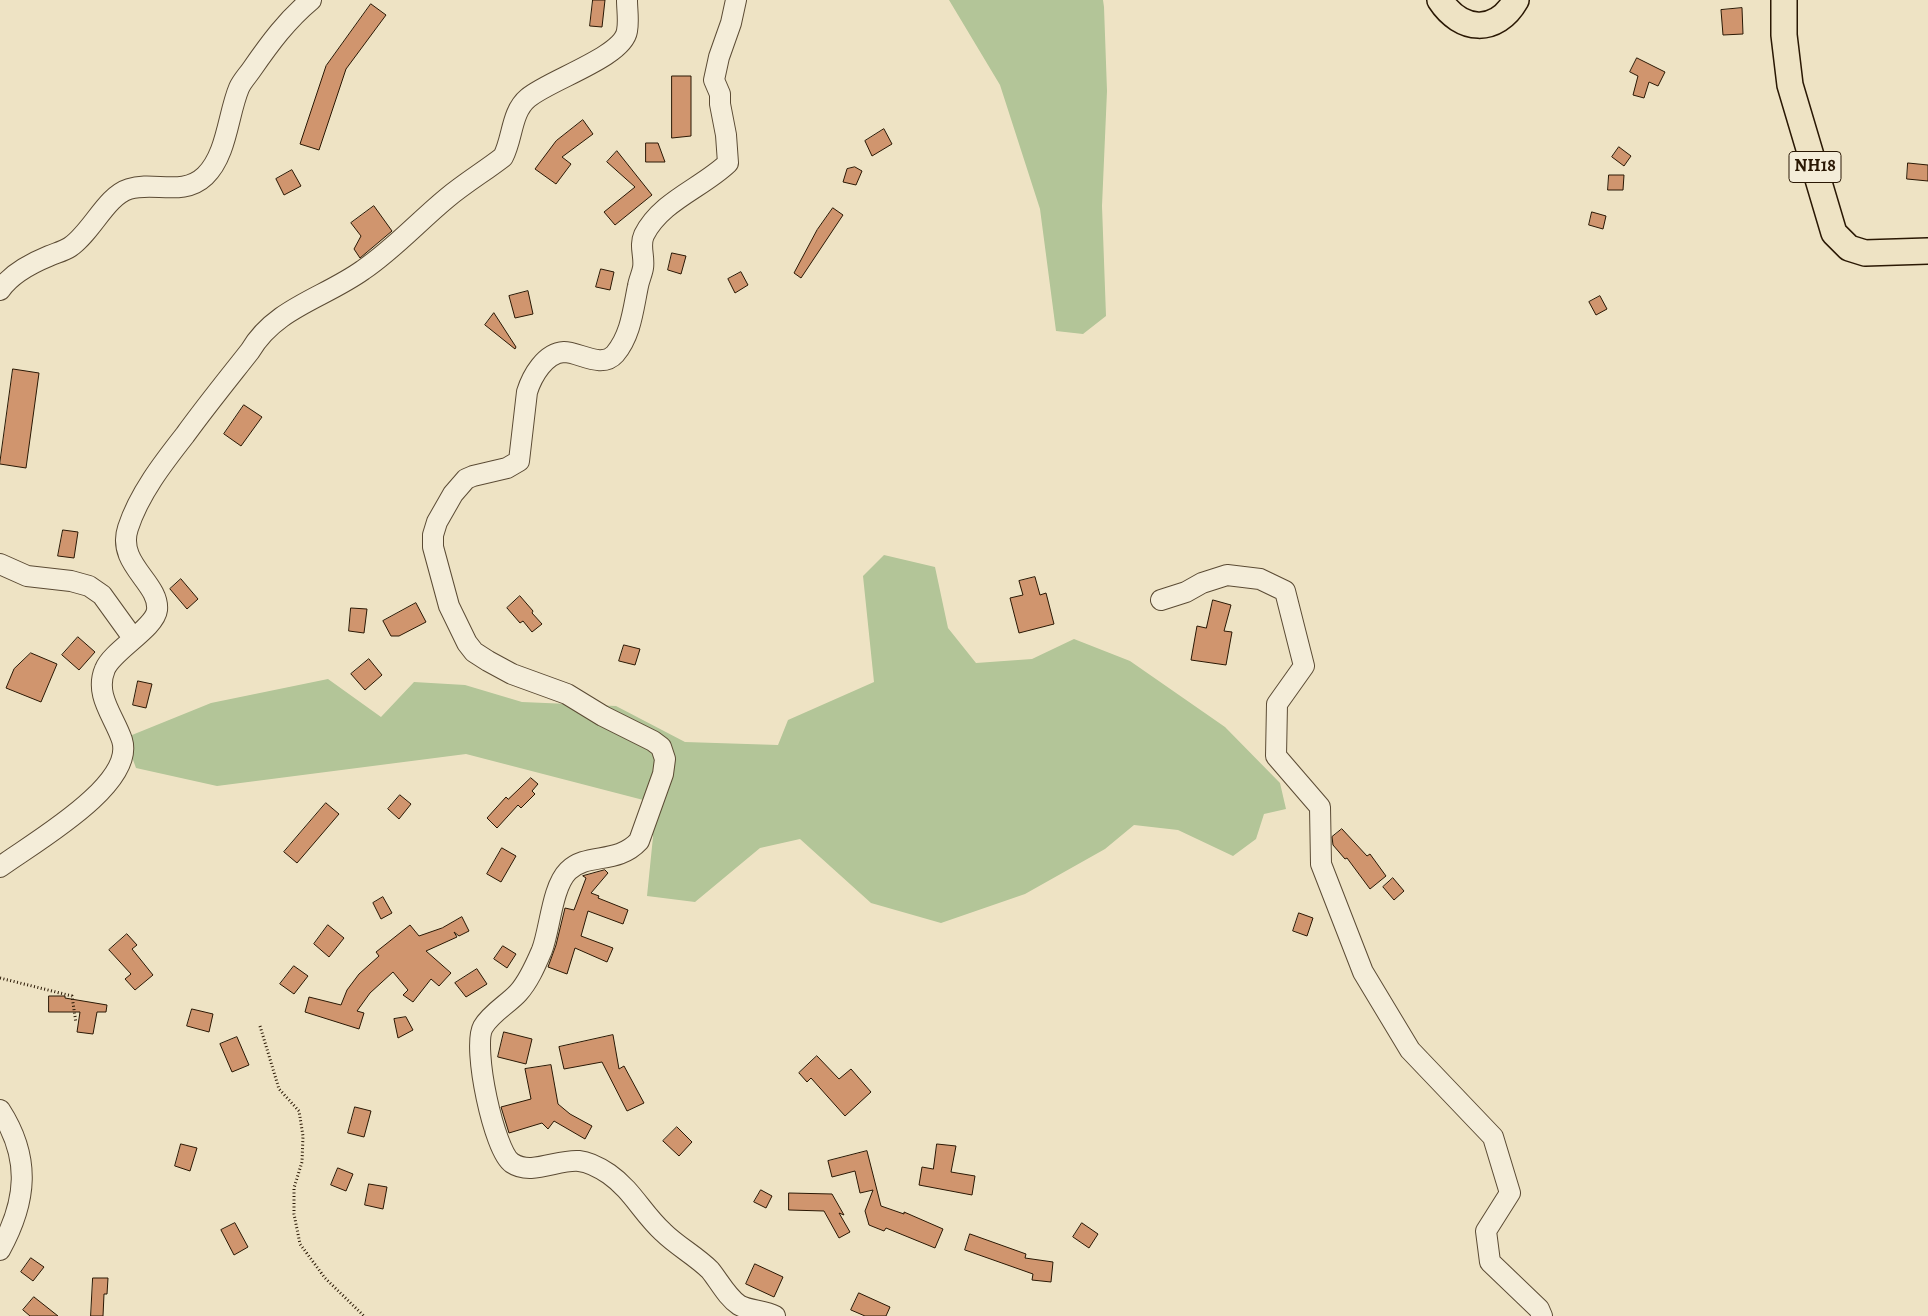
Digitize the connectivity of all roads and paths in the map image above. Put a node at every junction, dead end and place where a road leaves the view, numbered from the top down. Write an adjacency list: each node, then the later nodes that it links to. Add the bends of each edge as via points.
1 (311, 0): 8 (street, via 291,16 239,87 216,163 204,177 178,188 129,189 114,197 89,230 69,248 20,271)
2 (627, 0): 11 (street, via 627,31 623,41 602,57 527,98 516,114 503,157 448,197 363,270 283,315 258,337 149,485 128,528 127,552 155,597 157,611)
3 (736, 0): 19 (street, via 714,80 720,94 728,163 655,218 644,236 641,245 644,268 635,309 614,356 601,360 561,352 541,366 530,381 527,392 519,461 508,468 466,479 437,522 432,540 452,615 474,652 512,674 567,694 653,741 665,759 663,774 639,841 622,854 588,862 568,872 556,896 542,949 526,981 518,994 482,1028 481,1070 504,1154 513,1164 521,1166 577,1161 603,1170 627,1189 662,1232 708,1268 739,1305)
4 (1440, 0): 5 (main road, via 1461,20 1484,26 1498,21)
5 (1516, 0)
6 (1784, 0): 7 (main road, NH18, via 1790,85 1834,232 1857,252)
7 (1928, 251)
8 (0, 290)
9 (0, 564): 11 (street, via 27,576 89,586 102,595)
10 (1161, 600): 20 (street, via 1227,575 1260,579 1285,592 1304,666 1277,704 1276,756 1320,807 1321,864 1363,972 1410,1050 1493,1137 1510,1193 1486,1231 1490,1262 1539,1309)
11 (133, 638): 12 (street, via 106,666 101,680 108,712 122,740 123,752 115,774 93,799)
12 (0, 867)
13 (0, 978): 14 (path, via 72,996)
14 (76, 1023)
15 (260, 1026): 18 (path, via 279,1089 298,1111 303,1136 302,1162 294,1188 294,1214 300,1244 324,1278)
16 (0, 1110): 17 (street, via 10,1125 21,1156 22,1184 19,1207)
17 (0, 1250)
18 (364, 1316)
19 (775, 1316)
20 (1542, 1316)

